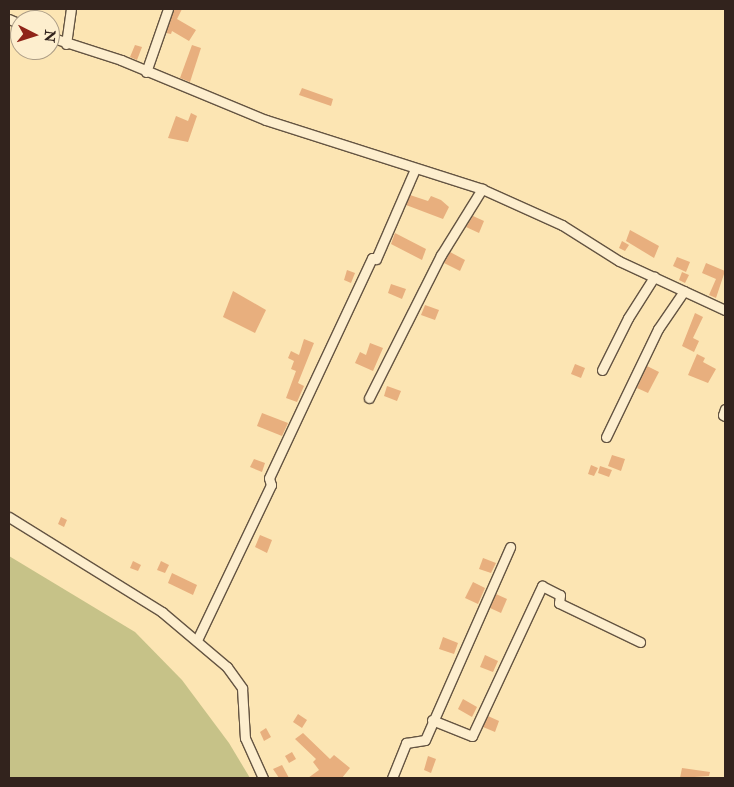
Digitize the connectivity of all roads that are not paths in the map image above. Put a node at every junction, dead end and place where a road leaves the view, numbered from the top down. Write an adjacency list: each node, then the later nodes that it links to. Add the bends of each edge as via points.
1 (71, 9): 4 (street)
2 (168, 9): 5 (street)
3 (60, 41): 4 (street)
4 (66, 44): 5 (street, via 121,60)
5 (146, 72): 6 (street, via 266,120)
6 (415, 169): 7 (street); 18 (street, via 376,259 372,258 269,478 271,485 236,563)
7 (482, 189): 8 (street, via 562,225 619,261); 12 (street, via 441,255)
8 (654, 277): 9 (street); 11 (street, via 628,318)
9 (684, 291): 10 (street); 15 (street, via 658,329)
10 (725, 310)
11 (602, 370)
12 (369, 398)
13 (725, 409): 14 (street)
14 (725, 416)
15 (606, 437)
16 (9, 517): 18 (street, via 162,612)
17 (510, 547): 20 (street)
18 (197, 640): 21 (street, via 227,667 242,688 245,738)
19 (640, 642): 20 (street, via 558,603 560,595 542,586 472,736)
20 (432, 720): 22 (street, via 425,740 406,743)
21 (263, 778)
22 (392, 778)

